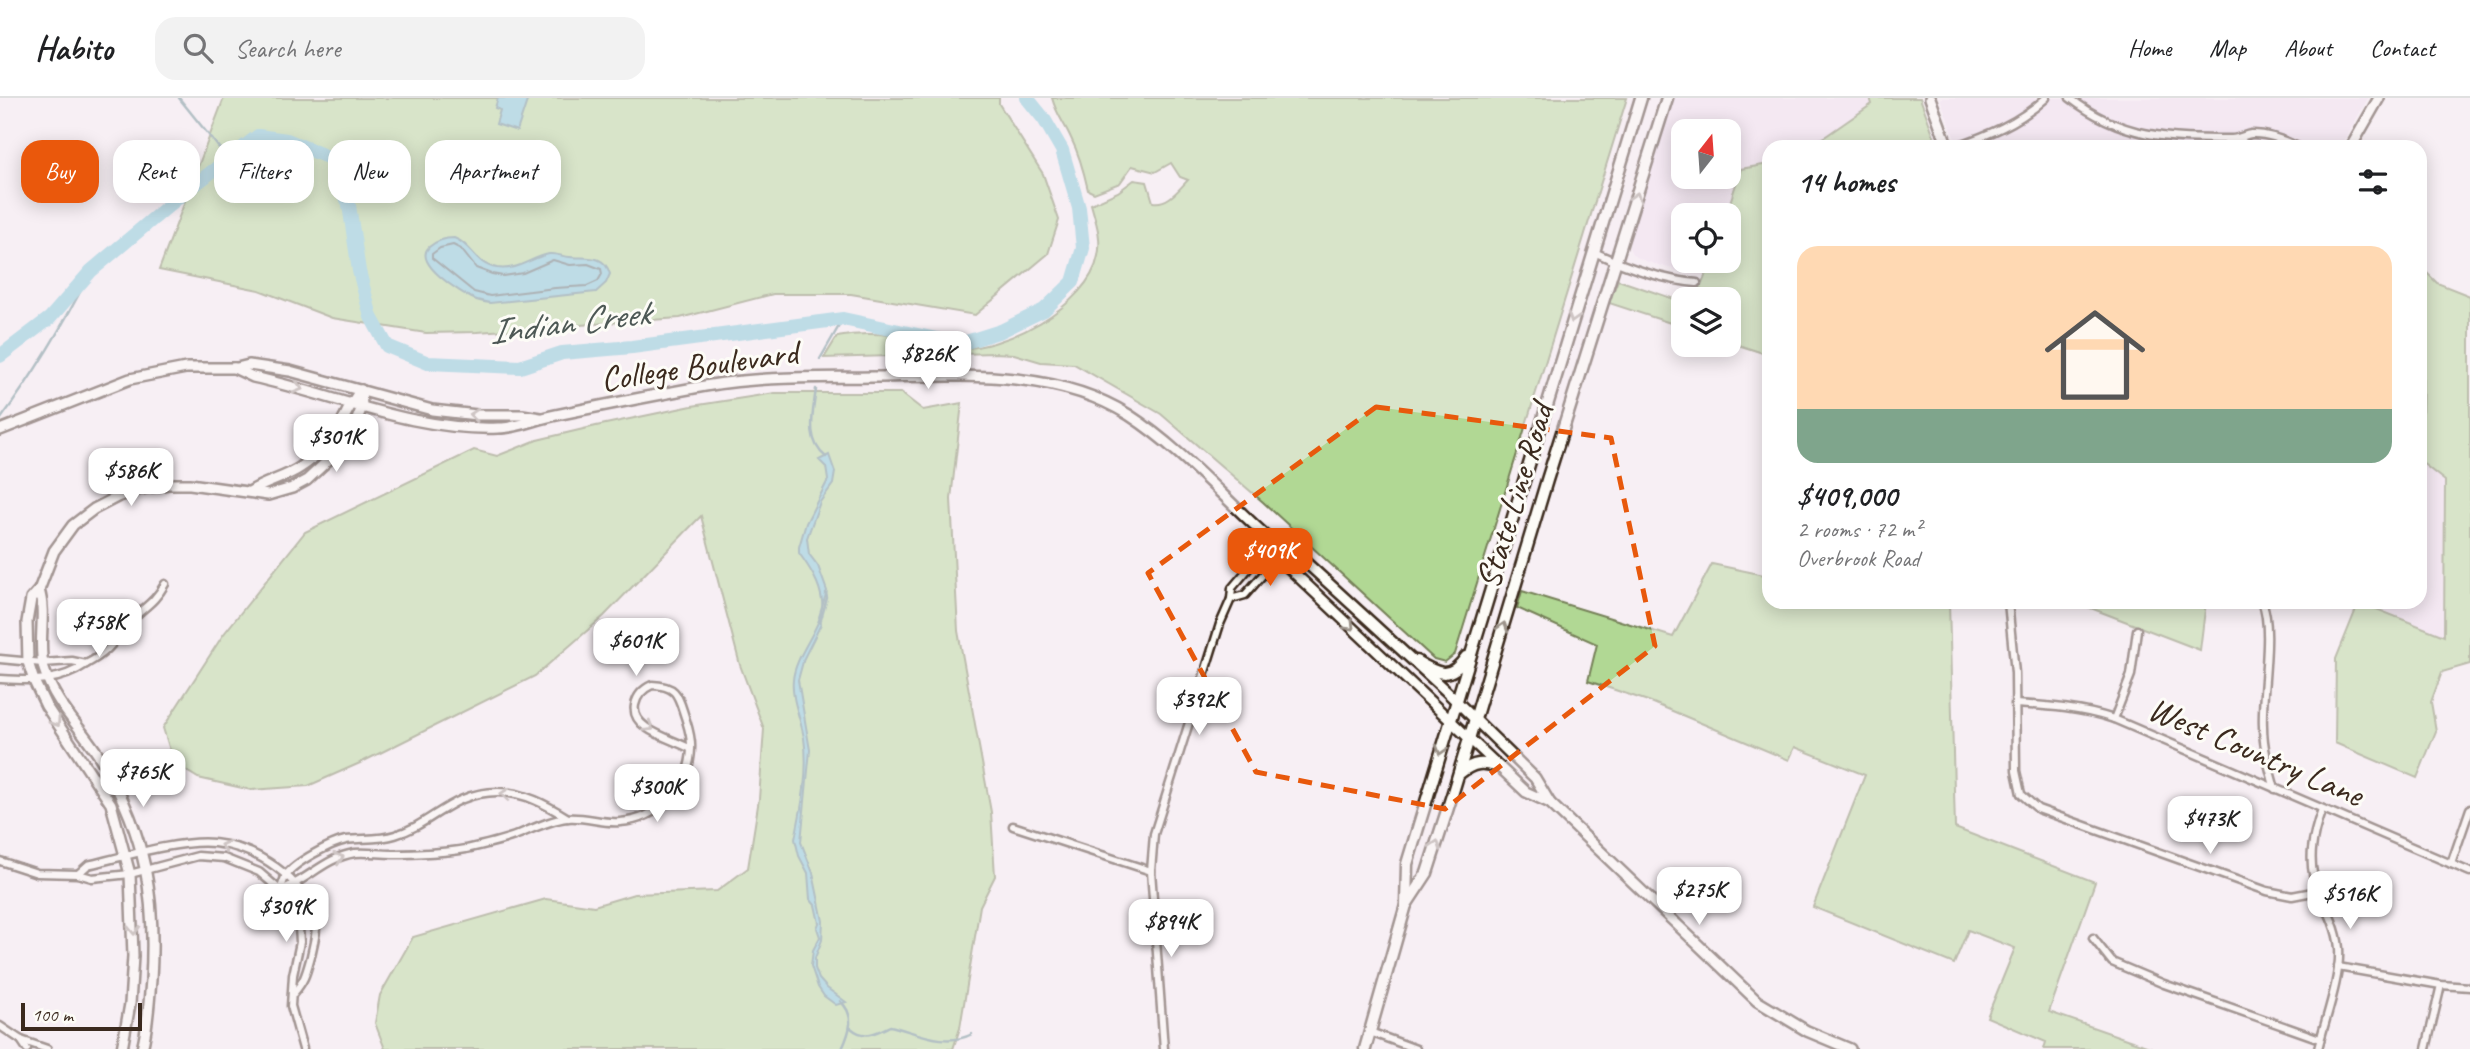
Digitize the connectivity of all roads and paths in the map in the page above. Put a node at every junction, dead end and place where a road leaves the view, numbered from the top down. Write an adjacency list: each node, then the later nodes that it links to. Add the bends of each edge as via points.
1 (1641, 98): 12 (main road, State Line Road)
2 (1667, 98): 13 (main road, State Line Road, one-way to 2)
3 (1930, 98): 8 (main road)
4 (2046, 98): 9 (street, via 2004,128)
5 (2070, 98): 7 (street, via 2104,119 2155,136)
6 (2379, 98): 11 (main road)
7 (2240, 139): 10 (street, via 2250,134)
8 (1945, 140)
9 (1972, 140)
10 (2281, 140)
11 (2355, 140)
12 (1594, 252): 13 (street); 31 (main road, State Line Road, one-way to 31)
13 (1616, 262): 14 (street); 42 (main road, State Line Road, one-way to 13)
14 (1697, 284)
15 (234, 368): 16 (main road, College Boulevard, via 272,368); 17 (main road, College Boulevard, one-way to 17); 20 (main road, College Boulevard, via 159,372 118,383)
16 (361, 390): 17 (main road); 18 (main road); 19 (main road, College Boulevard, one-way to 16, via 444,411)
17 (350, 403): 18 (main road, College Boulevard); 21 (main road, via 331,439 303,466)
18 (362, 407): 19 (main road, College Boulevard, via 460,428 522,426); 21 (main road, via 340,450 307,480 268,495)
19 (542, 418): 22 (main road, College Boulevard, via 768,377 948,376 1041,383 1094,397 1128,414 1173,447)
20 (0, 430)
21 (251, 491): 26 (main road, via 168,484 117,497 74,525 54,551)
22 (1272, 541): 23 (main road, College Boulevard); 24 (main road, College Boulevard); 27 (street, via 1232,588)
23 (1288, 546): 24 (street); 33 (main road, College Boulevard)
24 (1278, 557): 27 (street, via 1245,595); 44 (main road, College Boulevard, one-way to 44)
25 (165, 584): 36 (street, via 107,652)
26 (39, 590): 34 (main road, via 31,599 27,622); 35 (main road)
27 (1231, 599): 62 (street, via 1154,834)
28 (2009, 609): 41 (street)
29 (2264, 609): 49 (street, via 2263,726)
30 (2137, 630): 43 (street, via 2131,675)
31 (1472, 648): 33 (main road, via 1449,673 1436,672); 40 (main road, State Line Road)
32 (0, 659): 34 (street)
33 (1416, 661): 40 (main road, College Boulevard)
34 (29, 662): 35 (street); 39 (main road)
35 (43, 663): 36 (street); 38 (main road)
36 (86, 664): 38 (street)
37 (0, 679): 39 (street)
38 (50, 680): 39 (street); 56 (main road, via 60,702 104,763)
39 (34, 681): 58 (main road, one-way to 58, via 111,804)
40 (1456, 700): 42 (main road, College Boulevard); 44 (main road, State Line Road)
41 (2015, 705): 43 (street, West Country Lane, via 2063,706); 69 (street, via 2021,794 2038,809 2267,891 2292,896)
42 (1475, 719): 45 (main road, State Line Road); 50 (main road, College Boulevard, via 1535,778)
43 (2114, 719): 49 (street, West Country Lane)
44 (1450, 721): 45 (main road, College Boulevard); 70 (main road, State Line Road, one-way to 70, via 1407,864)
45 (1469, 739): 47 (main road, College Boulevard); 48 (main road, State Line Road)
46 (691, 748): 46 (street, one-way to 46, via 678,694 662,685 645,688 634,709 641,724); 53 (street, via 679,788 646,815 620,822)
47 (1499, 767): 48 (main road, via 1475,763); 50 (main road, College Boulevard, via 1526,792)
48 (1459, 773): 70 (main road, State Line Road, one-way to 48, via 1427,873)
49 (2275, 789): 51 (street, West Country Lane)
50 (1550, 803): 88 (main road, via 1758,1001 1807,1031)
51 (2322, 808): 60 (street, West Country Lane); 69 (street, via 2311,850)
52 (2470, 809): 60 (street)
53 (568, 818): 55 (street, one-way to 55, via 522,796 497,792 461,799 418,825); 57 (street, via 465,849)
54 (1013, 826): 62 (street)
55 (378, 838): 57 (street); 66 (street, via 344,840)
56 (143, 853): 58 (street); 61 (main road); 66 (street, one-way to 56, via 258,856 216,843 194,842)
57 (377, 854): 67 (street, one-way to 57, via 337,858)
58 (125, 856): 64 (street, via 88,865); 65 (main road)
59 (0, 861): 64 (street, via 37,873)
60 (2451, 864): 63 (street, West Country Lane)
61 (146, 869): 65 (street); 68 (street, via 198,856 224,859 258,872); 83 (main road, via 153,933)
62 (1151, 871): 85 (street)
63 (2470, 872)
64 (78, 874): 65 (street, via 92,878)
65 (130, 874): 82 (main road, one-way to 82, via 133,956)
66 (287, 874): 67 (street); 68 (street)
67 (297, 884): 68 (street); 75 (street, via 316,921 316,936 304,982)
68 (280, 890): 75 (street, via 299,927)
69 (2318, 891): 72 (street, via 2336,932)
70 (1406, 905): 77 (main road, State Line Road)
71 (2092, 937): 78 (street, via 2112,962)
72 (2338, 967): 73 (street); 78 (street)
73 (2441, 985): 74 (street); 90 (street)
74 (2470, 986)
75 (293, 994): 84 (street, via 293,1017)
76 (0, 1026): 79 (street)
77 (1370, 1032): 86 (main road, State Line Road); 87 (street)
78 (2320, 1039): 89 (street)
79 (21, 1040): 80 (street); 81 (street)
80 (27, 1049)
81 (47, 1049)
82 (122, 1049)
83 (142, 1049)
84 (303, 1049)
85 (1164, 1049)
86 (1365, 1049)
87 (1416, 1049)
88 (1850, 1049)
89 (2318, 1049)
90 (2426, 1049)

